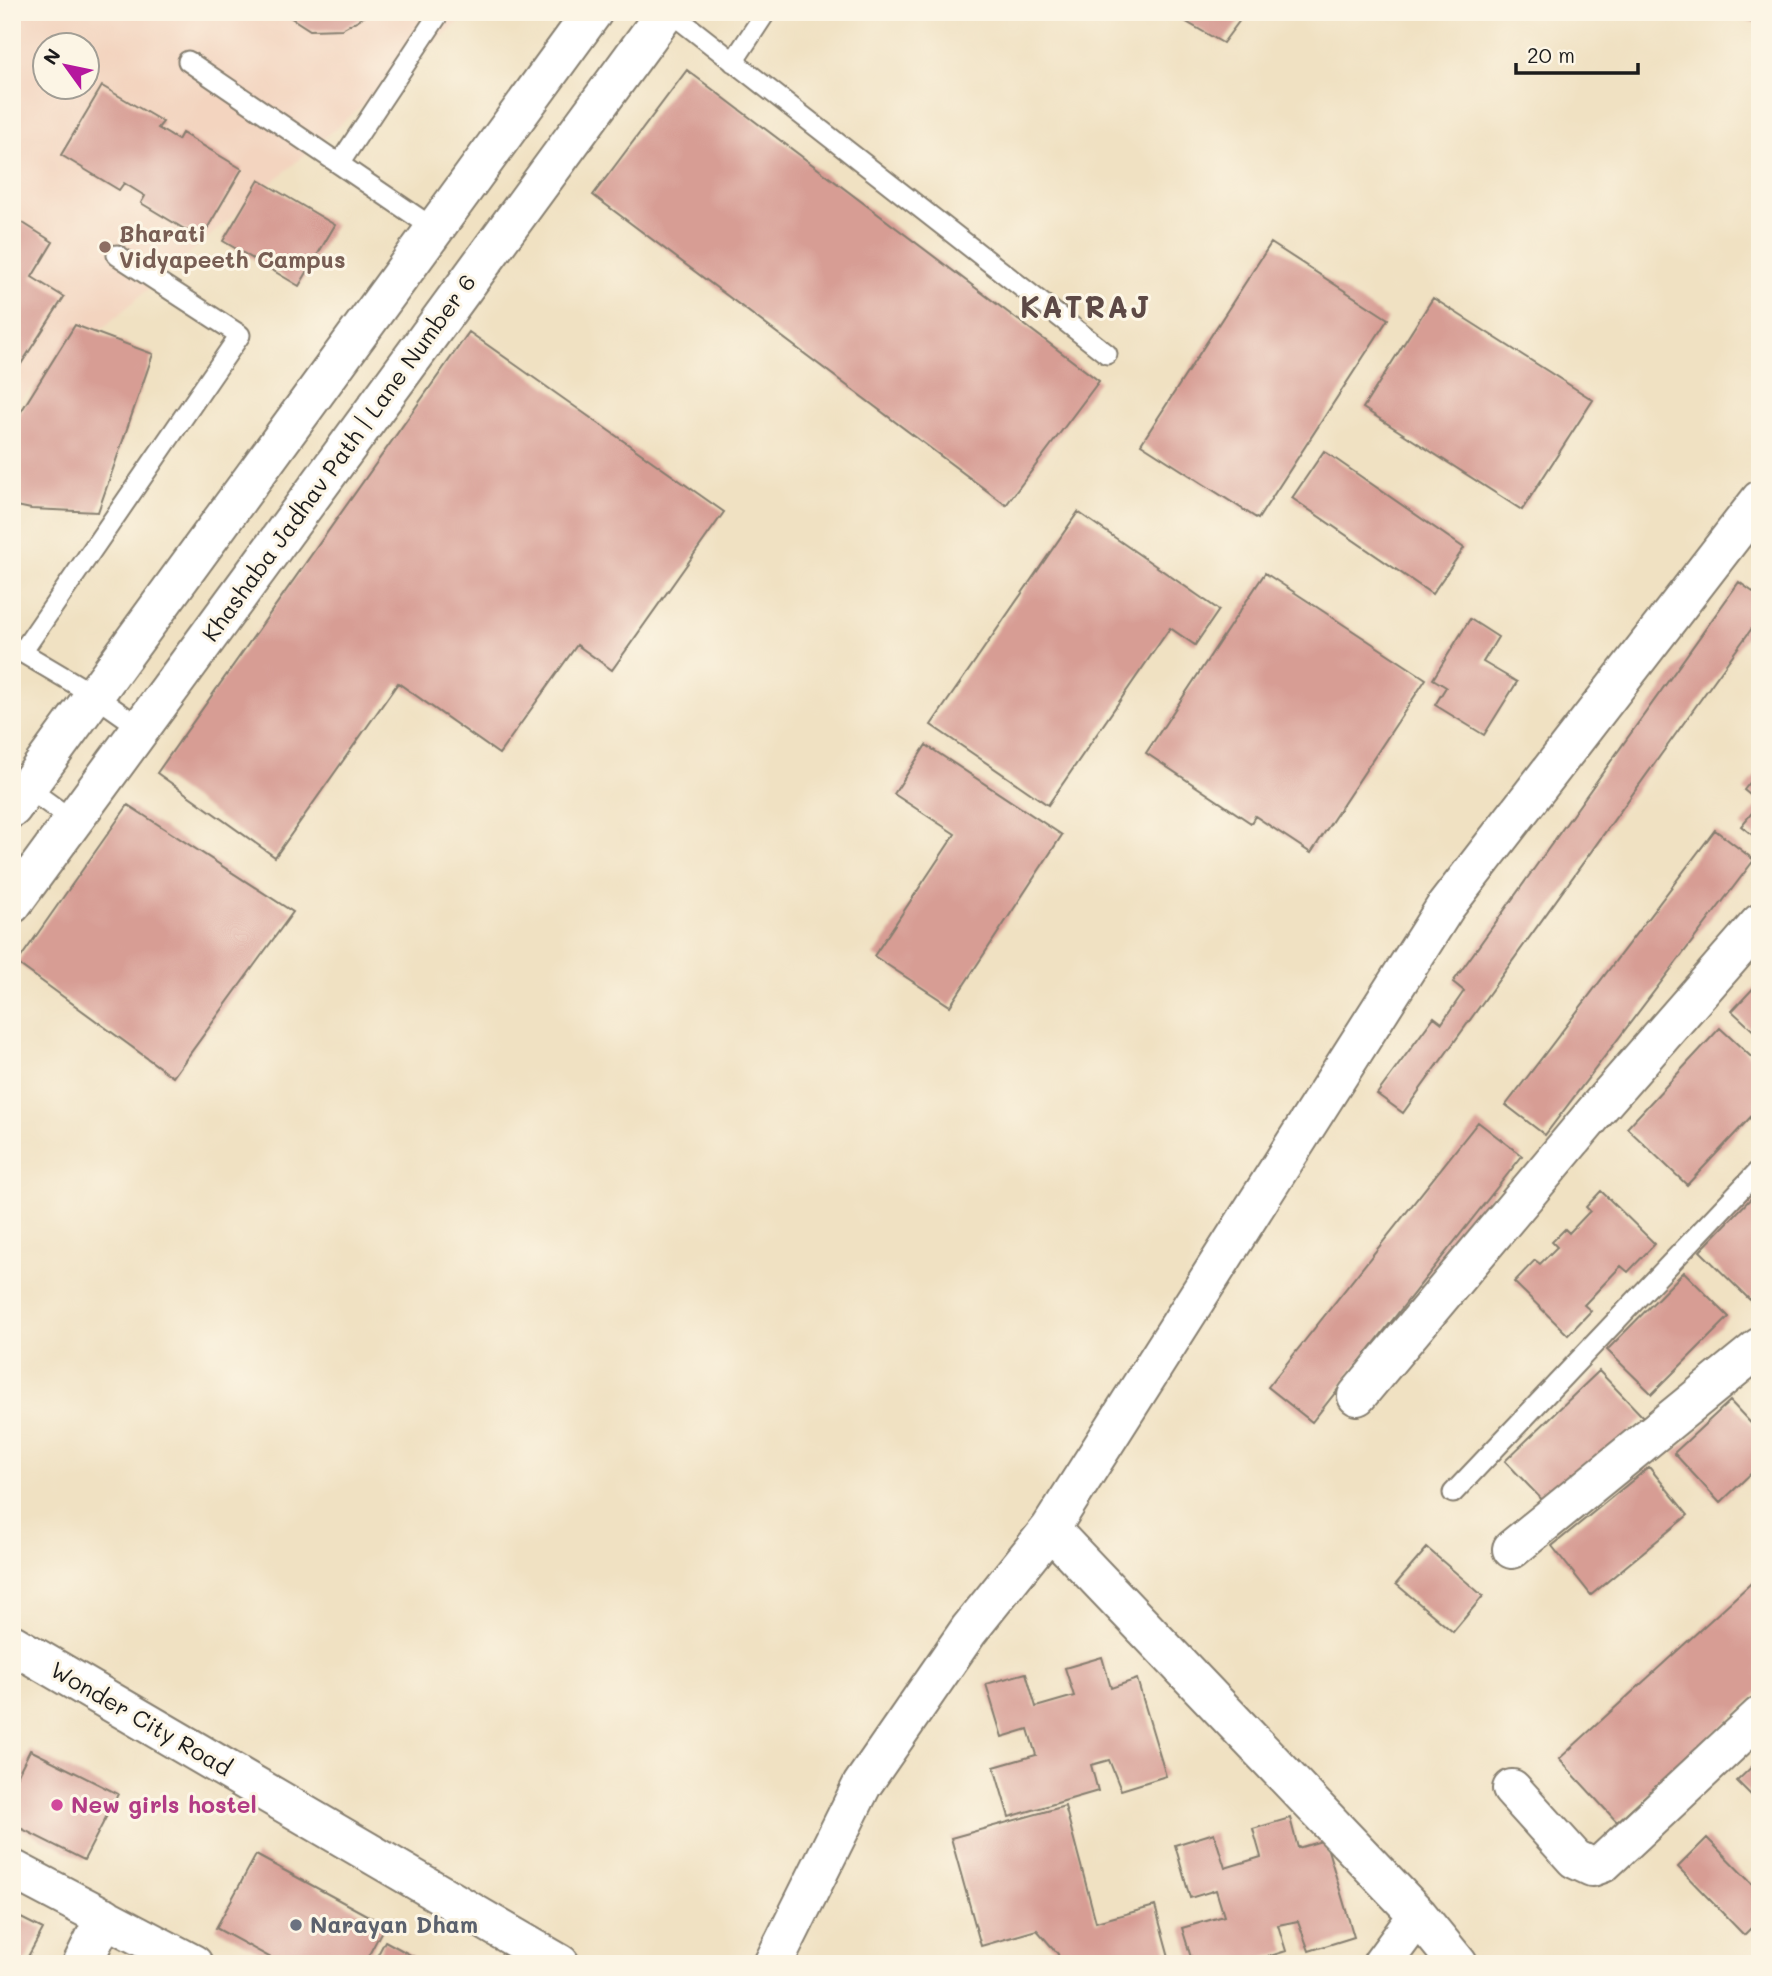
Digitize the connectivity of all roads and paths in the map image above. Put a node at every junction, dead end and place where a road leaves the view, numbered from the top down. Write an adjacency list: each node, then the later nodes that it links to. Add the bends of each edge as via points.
1 (440, 12): 7 (lane)
2 (593, 12): 8 (street)
3 (668, 12): 6 (lane); 14 (street, Khashaba Jadhav Path | Lane Number 6)
4 (766, 12): 6 (lane)
5 (188, 61): 7 (lane)
6 (733, 62): 10 (lane)
7 (339, 164): 8 (lane)
8 (433, 228): 13 (street)
9 (117, 255): 12 (lane, via 240,335)
10 (1107, 354)
11 (1760, 500): 23 (street, via 1446,906)
12 (17, 649): 13 (lane)
13 (94, 695): 14 (lane); 15 (street)
14 (141, 728): 16 (street, Khashaba Jadhav Path | Lane Number 6)
15 (17, 791): 16 (lane)
16 (72, 820): 17 (street, Khashaba Jadhav Path | Lane Number 6)
17 (12, 904)
18 (1760, 923): 21 (street)
19 (1760, 1169): 22 (lane)
20 (1760, 1348): 24 (street)
21 (1357, 1396)
22 (1453, 1493)
23 (1050, 1529): 29 (street); 34 (street, via 969,1630 862,1785)
24 (1512, 1549)
25 (12, 1644): 33 (street, Wonder City Road)
26 (1760, 1716): 27 (street, via 1603,1863 1592,1867 1575,1859)
27 (1512, 1788)
28 (12, 1869): 30 (street)
29 (1418, 1915): 35 (street); 36 (street)
30 (105, 1917): 31 (street); 32 (street)
31 (82, 1964)
32 (193, 1964)
33 (560, 1964)
34 (773, 1964)
35 (1382, 1964)
36 (1458, 1964)

